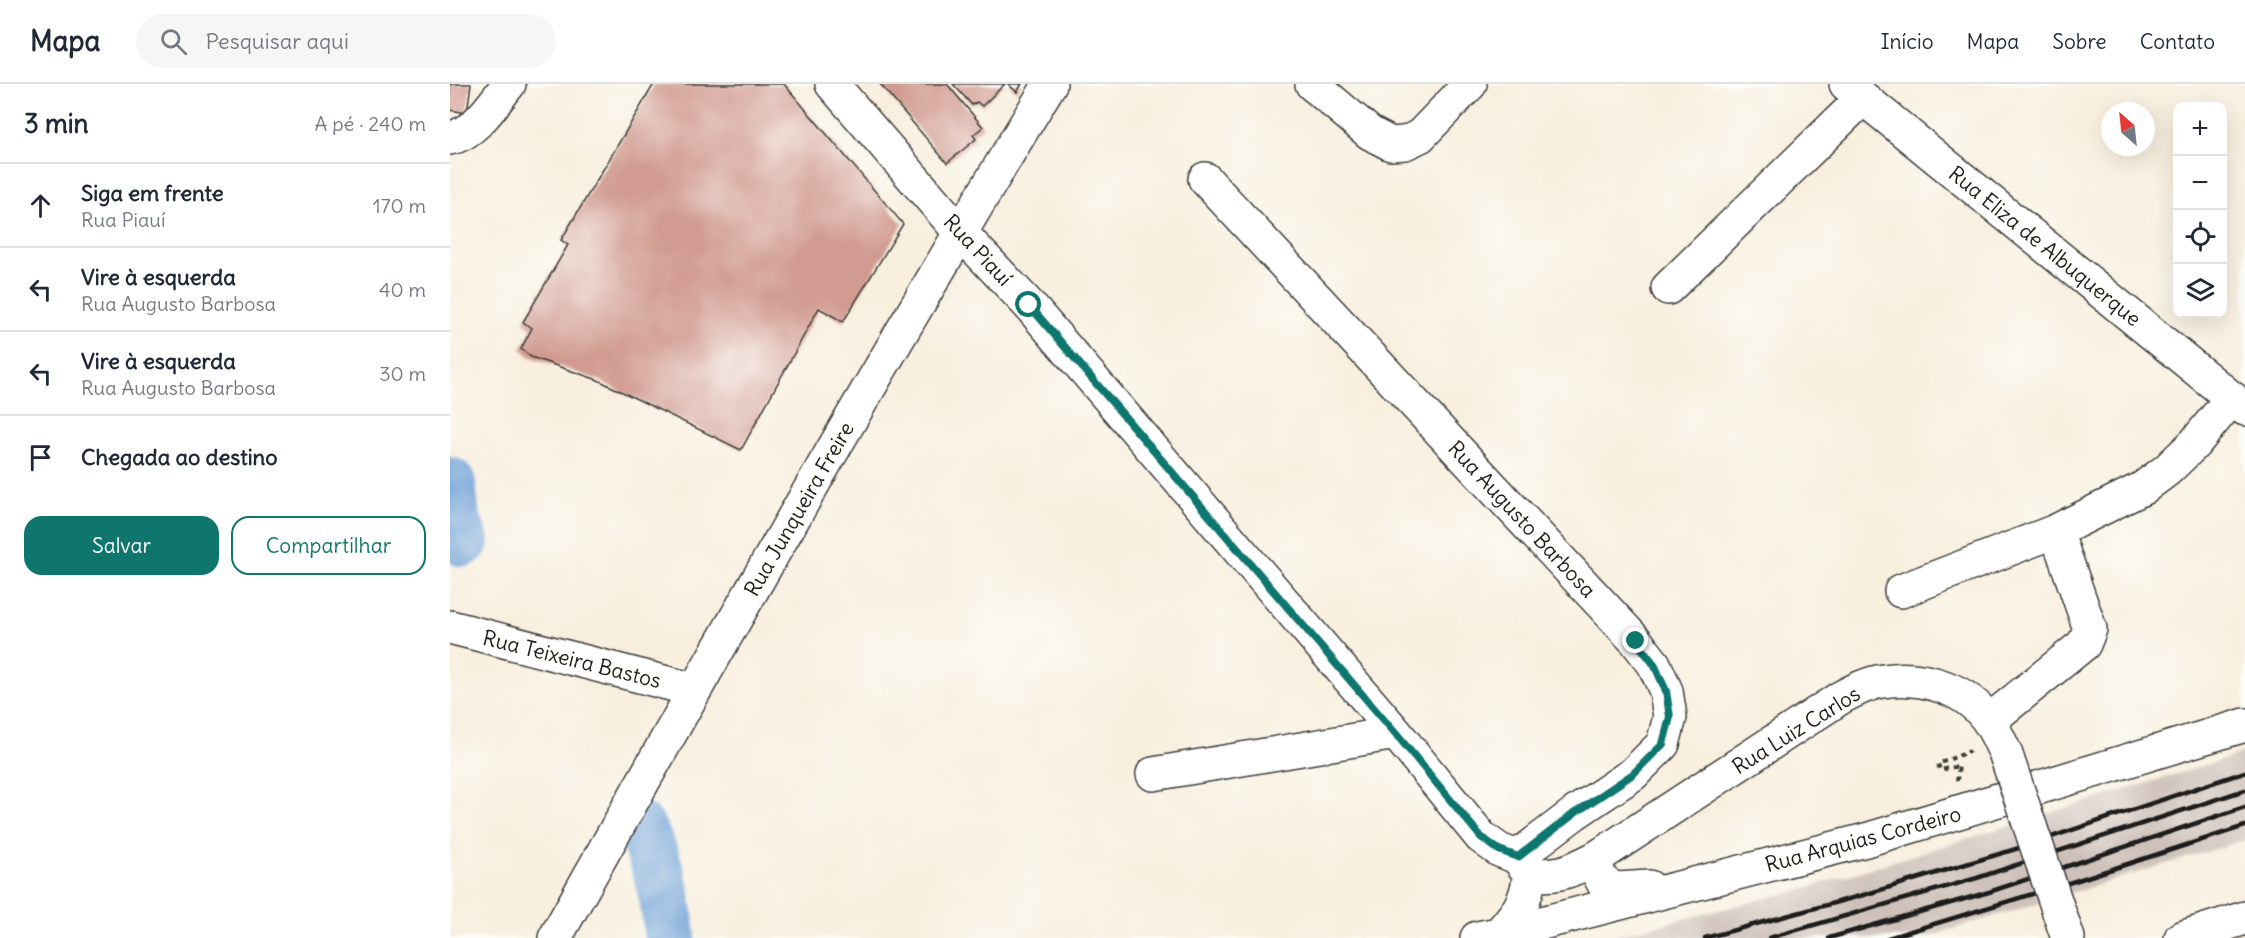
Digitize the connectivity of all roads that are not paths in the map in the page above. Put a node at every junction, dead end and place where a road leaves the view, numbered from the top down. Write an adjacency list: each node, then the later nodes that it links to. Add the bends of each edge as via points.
1 (509, 84): 7 (street, via 472,127)
2 (832, 84): 9 (street, Rua Piauí)
3 (1050, 84): 9 (street, Rua Junqueira Freire)
4 (1312, 84): 5 (street, via 1370,133 1391,144 1420,136)
5 (1470, 84)
6 (1854, 91): 10 (street); 11 (street, Rua Eliza de Albuquerque)
7 (450, 138)
8 (1205, 179): 21 (street, Rua Augusto Barbosa, via 1654,664 1666,691 1670,717 1663,744 1633,774 1575,813)
9 (960, 232): 15 (street, Rua Junqueira Freire); 18 (street, Rua Piauí, via 1029,305)
10 (1668, 288)
11 (2238, 403): 12 (street, via 2143,488)
12 (2056, 531): 13 (street); 16 (street, via 2090,629 2084,644)
13 (1901, 591)
14 (450, 627): 15 (street, Rua Teixeira Bastos)
15 (694, 690): 26 (street, Rua Junqueira Freire)
16 (1989, 721): 20 (street, Rua Luiz Carlos, via 1950,688 1905,679 1860,688); 24 (street, Rua Luiz Carlos, bridge, via 2005,752)
17 (2245, 725): 22 (street, Rua Arquias Cordeiro, via 1877,837)
18 (1396, 734): 19 (street); 21 (street, Rua Piauí, via 1481,837)
19 (1153, 774)
20 (1596, 858): 21 (street, Rua Luiz Carlos, via 1551,876); 22 (street, via 1604,884 1617,889)
21 (1524, 865): 25 (street, via 1527,895 1516,915)
22 (1709, 881): 25 (street, Rua Arquias Cordeiro)
23 (2245, 918): 27 (street)
24 (2063, 925)
25 (1488, 936)
26 (555, 938)
27 (2181, 938)

